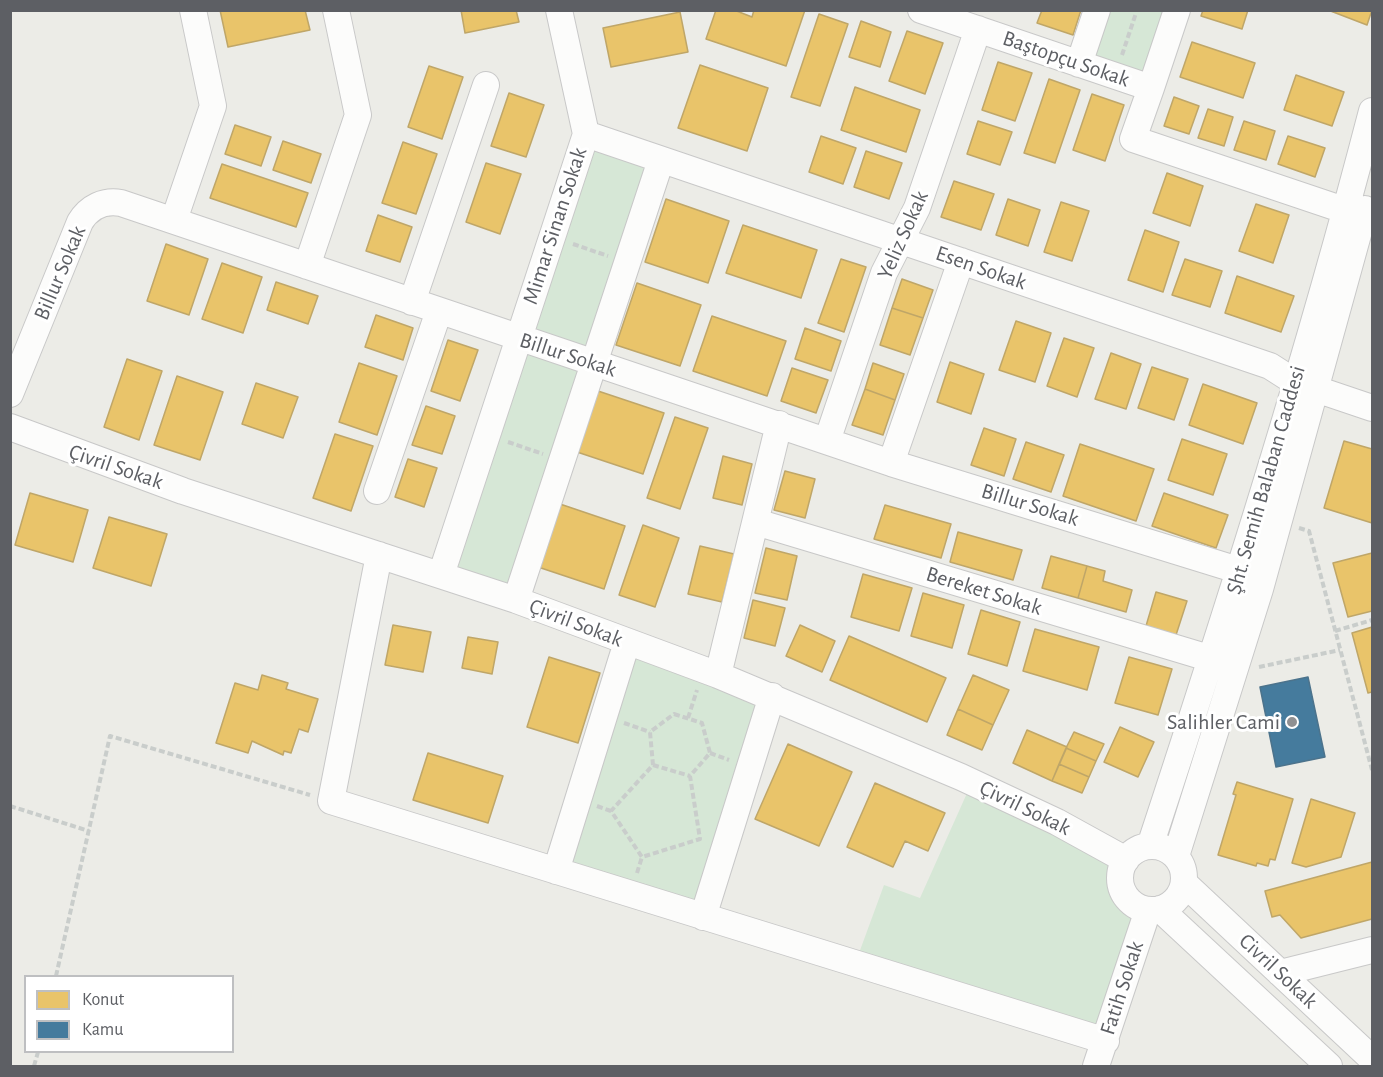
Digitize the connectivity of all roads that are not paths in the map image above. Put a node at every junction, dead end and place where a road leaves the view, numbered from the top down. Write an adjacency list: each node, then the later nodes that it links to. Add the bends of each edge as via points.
1 (193, 10): 16 (street, via 213,106)
2 (336, 10): 19 (street, via 358,116)
3 (560, 10): 12 (street, Mimar Sinan Sokak)
4 (921, 10): 7 (street, Baştopçu Sokak)
5 (1097, 10): 8 (street)
6 (1177, 10): 10 (street)
7 (978, 29): 8 (street, Baştopçu Sokak); 17 (street, Yeliz Sokak, via 917,208)
8 (1079, 64): 10 (street, Baştopçu Sokak)
9 (486, 85): 20 (street)
10 (1151, 88): 15 (street, Baştopçu Sokak, via 1133,139)
11 (1372, 111): 15 (street, Şht. Semih Balaban Caddesi)
12 (586, 134): 13 (street, Esen Sokak); 22 (street, Mimar Sinan Sokak)
13 (661, 160): 17 (street, Esen Sokak); 23 (street)
14 (1372, 182): 24 (street, Şht. Semih Balaban Caddesi)
15 (1347, 211): 24 (street, Şht. Semih Balaban Caddesi)
16 (174, 220): 19 (street, Billur Sokak); 25 (street, Billur Sokak, via 114,202 85,214)
17 (901, 241): 18 (street, Esen Sokak); 29 (street, Yeliz Sokak, via 884,273)
18 (960, 261): 24 (street, Esen Sokak, via 1270,366); 30 (street)
19 (307, 266): 20 (street, Billur Sokak)
20 (412, 302): 21 (street, Billur Sokak)
21 (439, 311): 22 (street, Billur Sokak); 31 (street)
22 (519, 339): 23 (street, Billur Sokak); 35 (street, Mimar Sinan Sokak)
23 (593, 363): 27 (street, Billur Sokak); 36 (street)
24 (1305, 386): 26 (street, Esen Sokak); 34 (street, Şht. Semih Balaban Caddesi); 42 (street, Şht. Semih Balaban Caddesi, via 1278,523)
25 (10, 394)
26 (1372, 408)
27 (779, 424): 29 (street, Billur Sokak); 32 (street)
28 (10, 427): 33 (street, Çivril Sokak, via 173,487)
29 (827, 441): 30 (street, Billur Sokak)
30 (891, 463): 34 (street, Billur Sokak)
31 (377, 491)
32 (756, 522): 38 (street, Bereket Sokak); 39 (street)
33 (379, 555): 35 (street, Çivril Sokak); 44 (street, via 332,801)
34 (1241, 571): 38 (street, Şht. Semih Balaban Caddesi)
35 (441, 575): 36 (street, Çivril Sokak)
36 (516, 600): 37 (street, Çivril Sokak)
37 (627, 642): 39 (street, Çivril Sokak); 44 (street)
38 (1212, 659): 41 (street, Şht. Semih Balaban Caddesi)
39 (711, 672): 40 (street, Çivril Sokak)
40 (772, 696): 43 (street, Çivril Sokak, via 961,777); 47 (street)
41 (1150, 846): 42 (street, via 1164,848); 43 (street, via 1136,850)
42 (1176, 856): 45 (street, via 1183,869)
43 (1126, 860): 46 (street, via 1120,874 1122,890 1131,902)
44 (556, 871): 47 (street)
45 (1184, 884): 46 (street, via 1178,897); 49 (street, Civril Sokak)
46 (1154, 909): 50 (street, Fatih Sokak); 53 (street, Civril Sokak)
47 (703, 917): 50 (street)
48 (1372, 950): 49 (street)
49 (1280, 973): 51 (street, Civril Sokak)
50 (1106, 1041): 52 (street, Fatih Sokak)
51 (1372, 1059)
52 (1096, 1066)
53 (1329, 1066)

